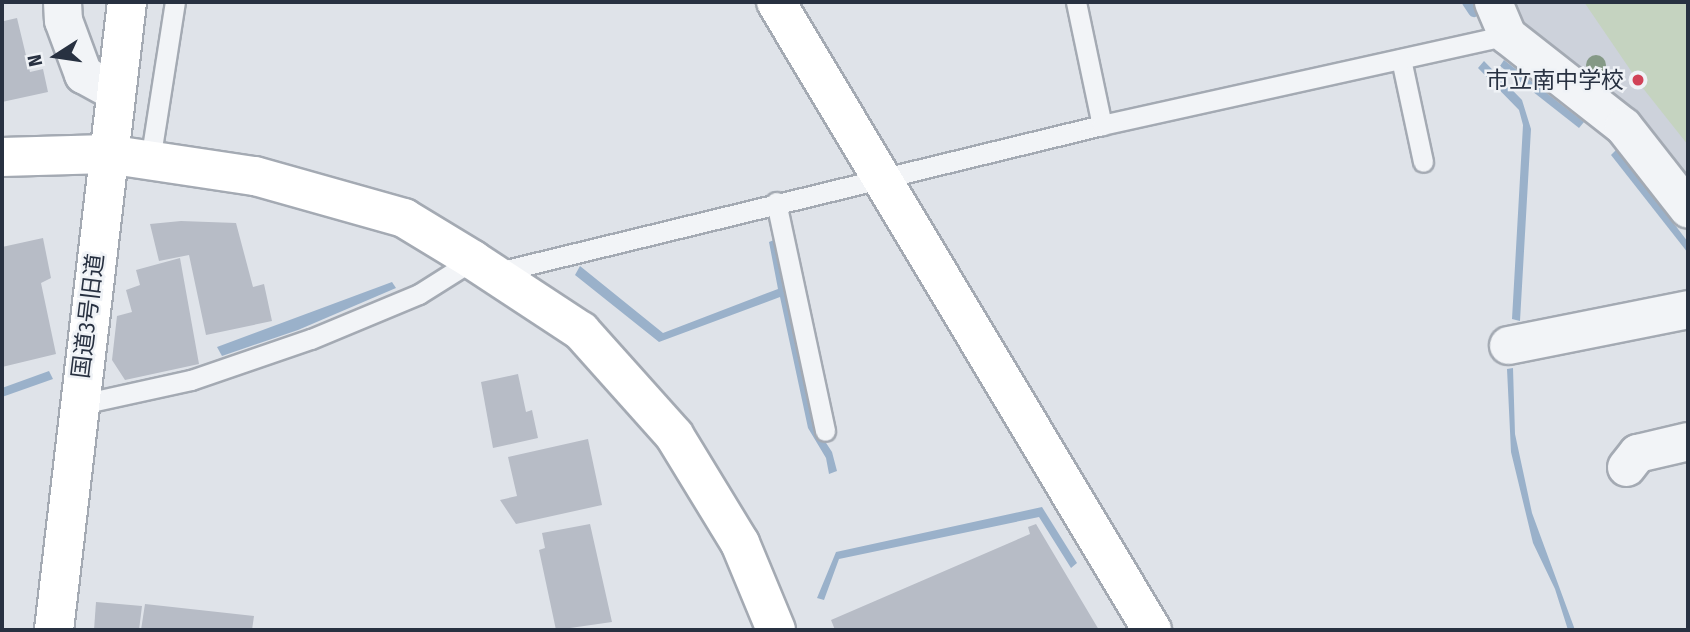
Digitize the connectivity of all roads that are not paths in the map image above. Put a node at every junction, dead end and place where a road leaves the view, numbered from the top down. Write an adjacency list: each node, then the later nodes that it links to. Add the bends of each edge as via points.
1 (62, 2): 9 (street, via 63,20 83,74)
2 (127, 2): 9 (street, 国道3号旧道)
3 (174, 2): 13 (lane)
4 (776, 2): 15 (street)
5 (1076, 2): 10 (lane)
6 (1493, 2): 7 (street)
7 (1507, 36): 8 (lane); 17 (street, via 1623,126)
8 (1401, 59): 10 (lane); 14 (lane)
9 (115, 92): 11 (street, 国道3号旧道)
10 (1102, 125): 15 (lane)
11 (107, 154): 12 (street); 13 (street); 21 (street, 国道3号旧道)
12 (2, 157)
13 (150, 161): 18 (street, via 256,176 404,218)
14 (1423, 162)
15 (879, 177): 16 (lane); 27 (street)
16 (776, 202): 18 (lane); 22 (lane)
17 (1688, 209)
18 (483, 266): 21 (lane, via 311,339 191,380); 26 (street, via 581,331 674,435 740,543)
19 (1688, 309): 20 (street)
20 (1508, 345)
21 (77, 405): 25 (street, 国道3号旧道)
22 (825, 431)
23 (1688, 441): 24 (street, via 1637,453)
24 (1626, 467)
25 (54, 630)
26 (776, 630)
27 (1152, 630)

